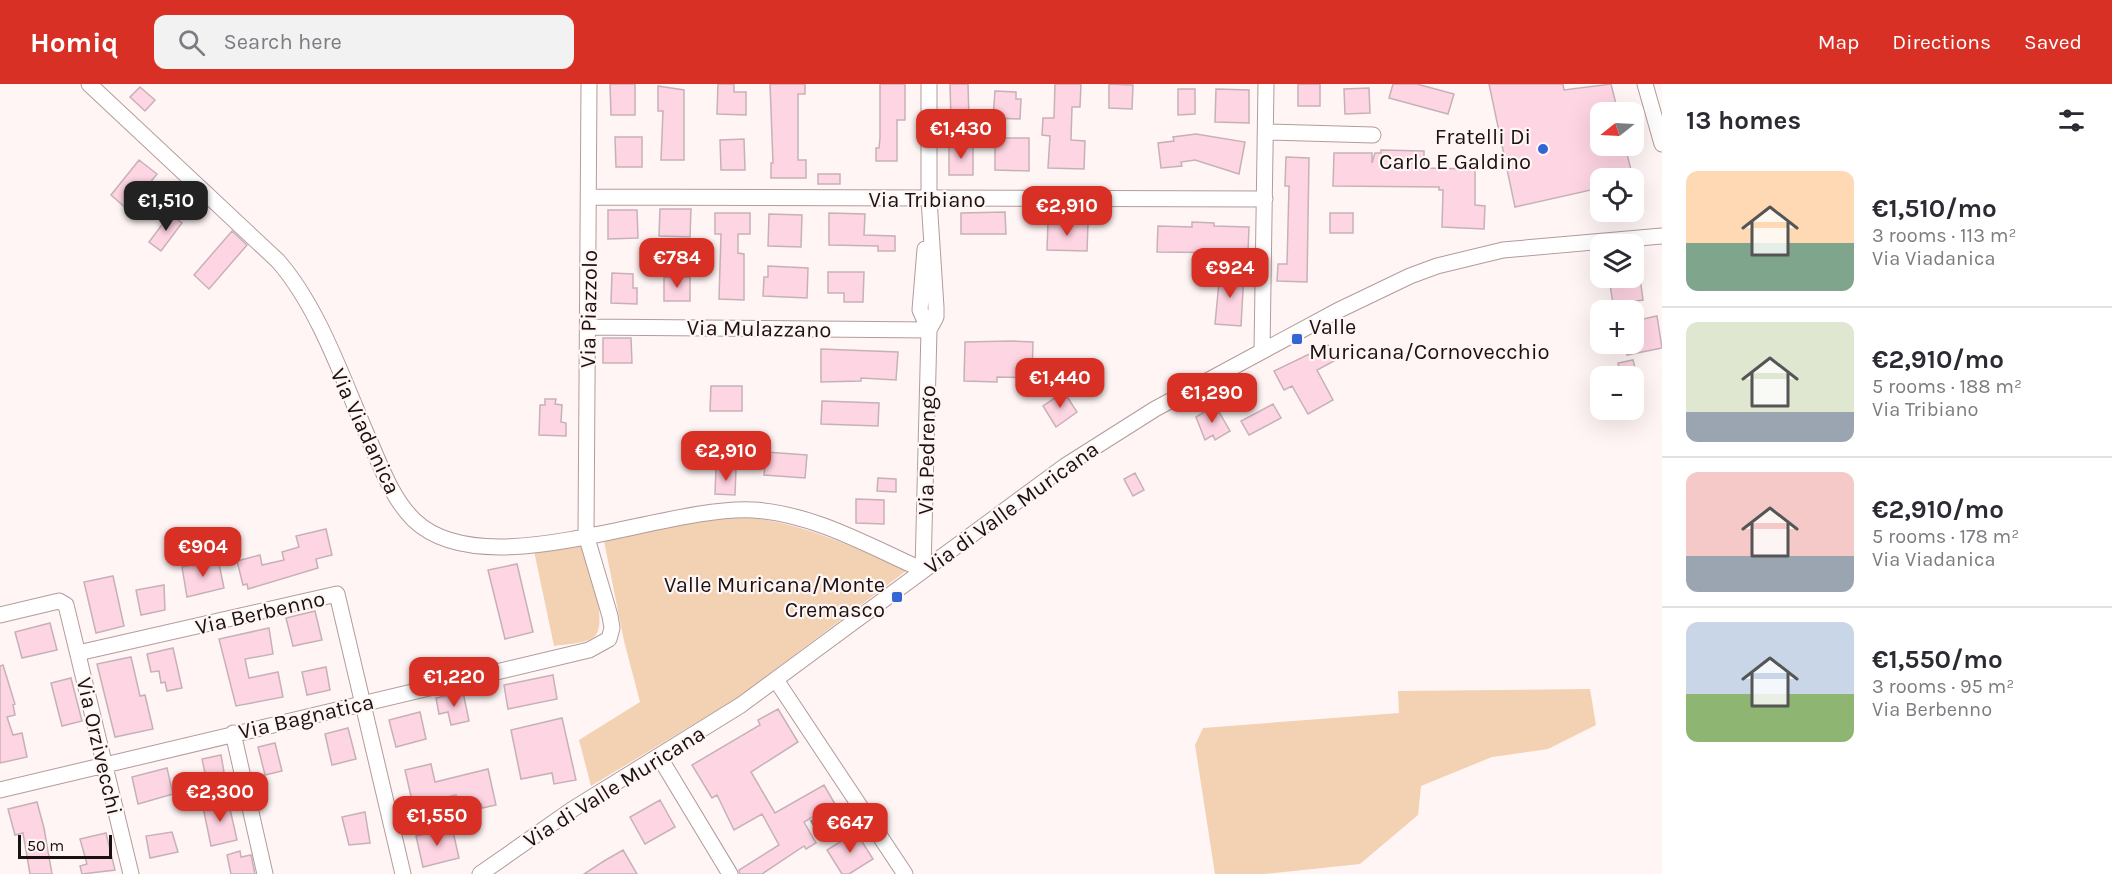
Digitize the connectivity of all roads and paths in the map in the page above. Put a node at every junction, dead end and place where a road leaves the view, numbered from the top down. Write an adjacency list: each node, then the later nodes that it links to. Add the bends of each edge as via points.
1 (89, 84): 16 (street, Via Viadanica, via 292,277 387,480 416,521 450,540 497,547 543,545)
2 (590, 84): 9 (street, Via Piazzolo)
3 (929, 84): 10 (street, Via Pedrengo)
4 (1266, 84): 6 (street)
5 (1646, 84): 8 (street)
6 (1266, 132): 7 (street); 11 (street)
7 (1373, 135)
8 (1662, 144)
9 (589, 197): 10 (street, Via Tribiano); 13 (street, Via Piazzolo)
10 (929, 199): 11 (street, Via Tribiano); 14 (street, Via Pedrengo, via 920,304 922,320)
11 (1265, 199): 15 (street)
12 (1662, 236): 15 (street, Via di Valle Muricana, via 1503,250 1437,266 1336,311)
13 (588, 327): 14 (street, Via Mulazzano); 16 (street, Via Piazzolo)
14 (929, 330): 17 (street, Via Pedrengo)
15 (1262, 351): 17 (street, Via di Valle Muricana, via 1123,427)
16 (586, 535): 17 (street, Via Viadanica, via 710,510 757,510 796,518); 21 (street, Via Bagnatica, via 611,622 611,634 605,644)
17 (923, 570): 20 (street, Via di Valle Muricana)
18 (0, 615): 19 (street, Via Orzivecchi, via 59,602 66,605)
19 (78, 654): 21 (street, Via Berbenno, via 337,594); 24 (street, Via Orzivecchi)
20 (776, 680): 23 (street, Via di Valle Muricana); 31 (street)
21 (361, 702): 22 (street, Via Bagnatica); 28 (street, Via Berbenno)
22 (232, 733): 24 (street, Via Bagnatica); 27 (street)
23 (660, 758): 29 (street, Via di Valle Muricana, via 573,809); 30 (street)
24 (104, 765): 25 (street, Via Bagnatica); 26 (street, Via Orzivecchi)
25 (0, 790)
26 (131, 874)
27 (265, 874)
28 (403, 874)
29 (480, 874)
30 (730, 874)
31 (905, 874)

